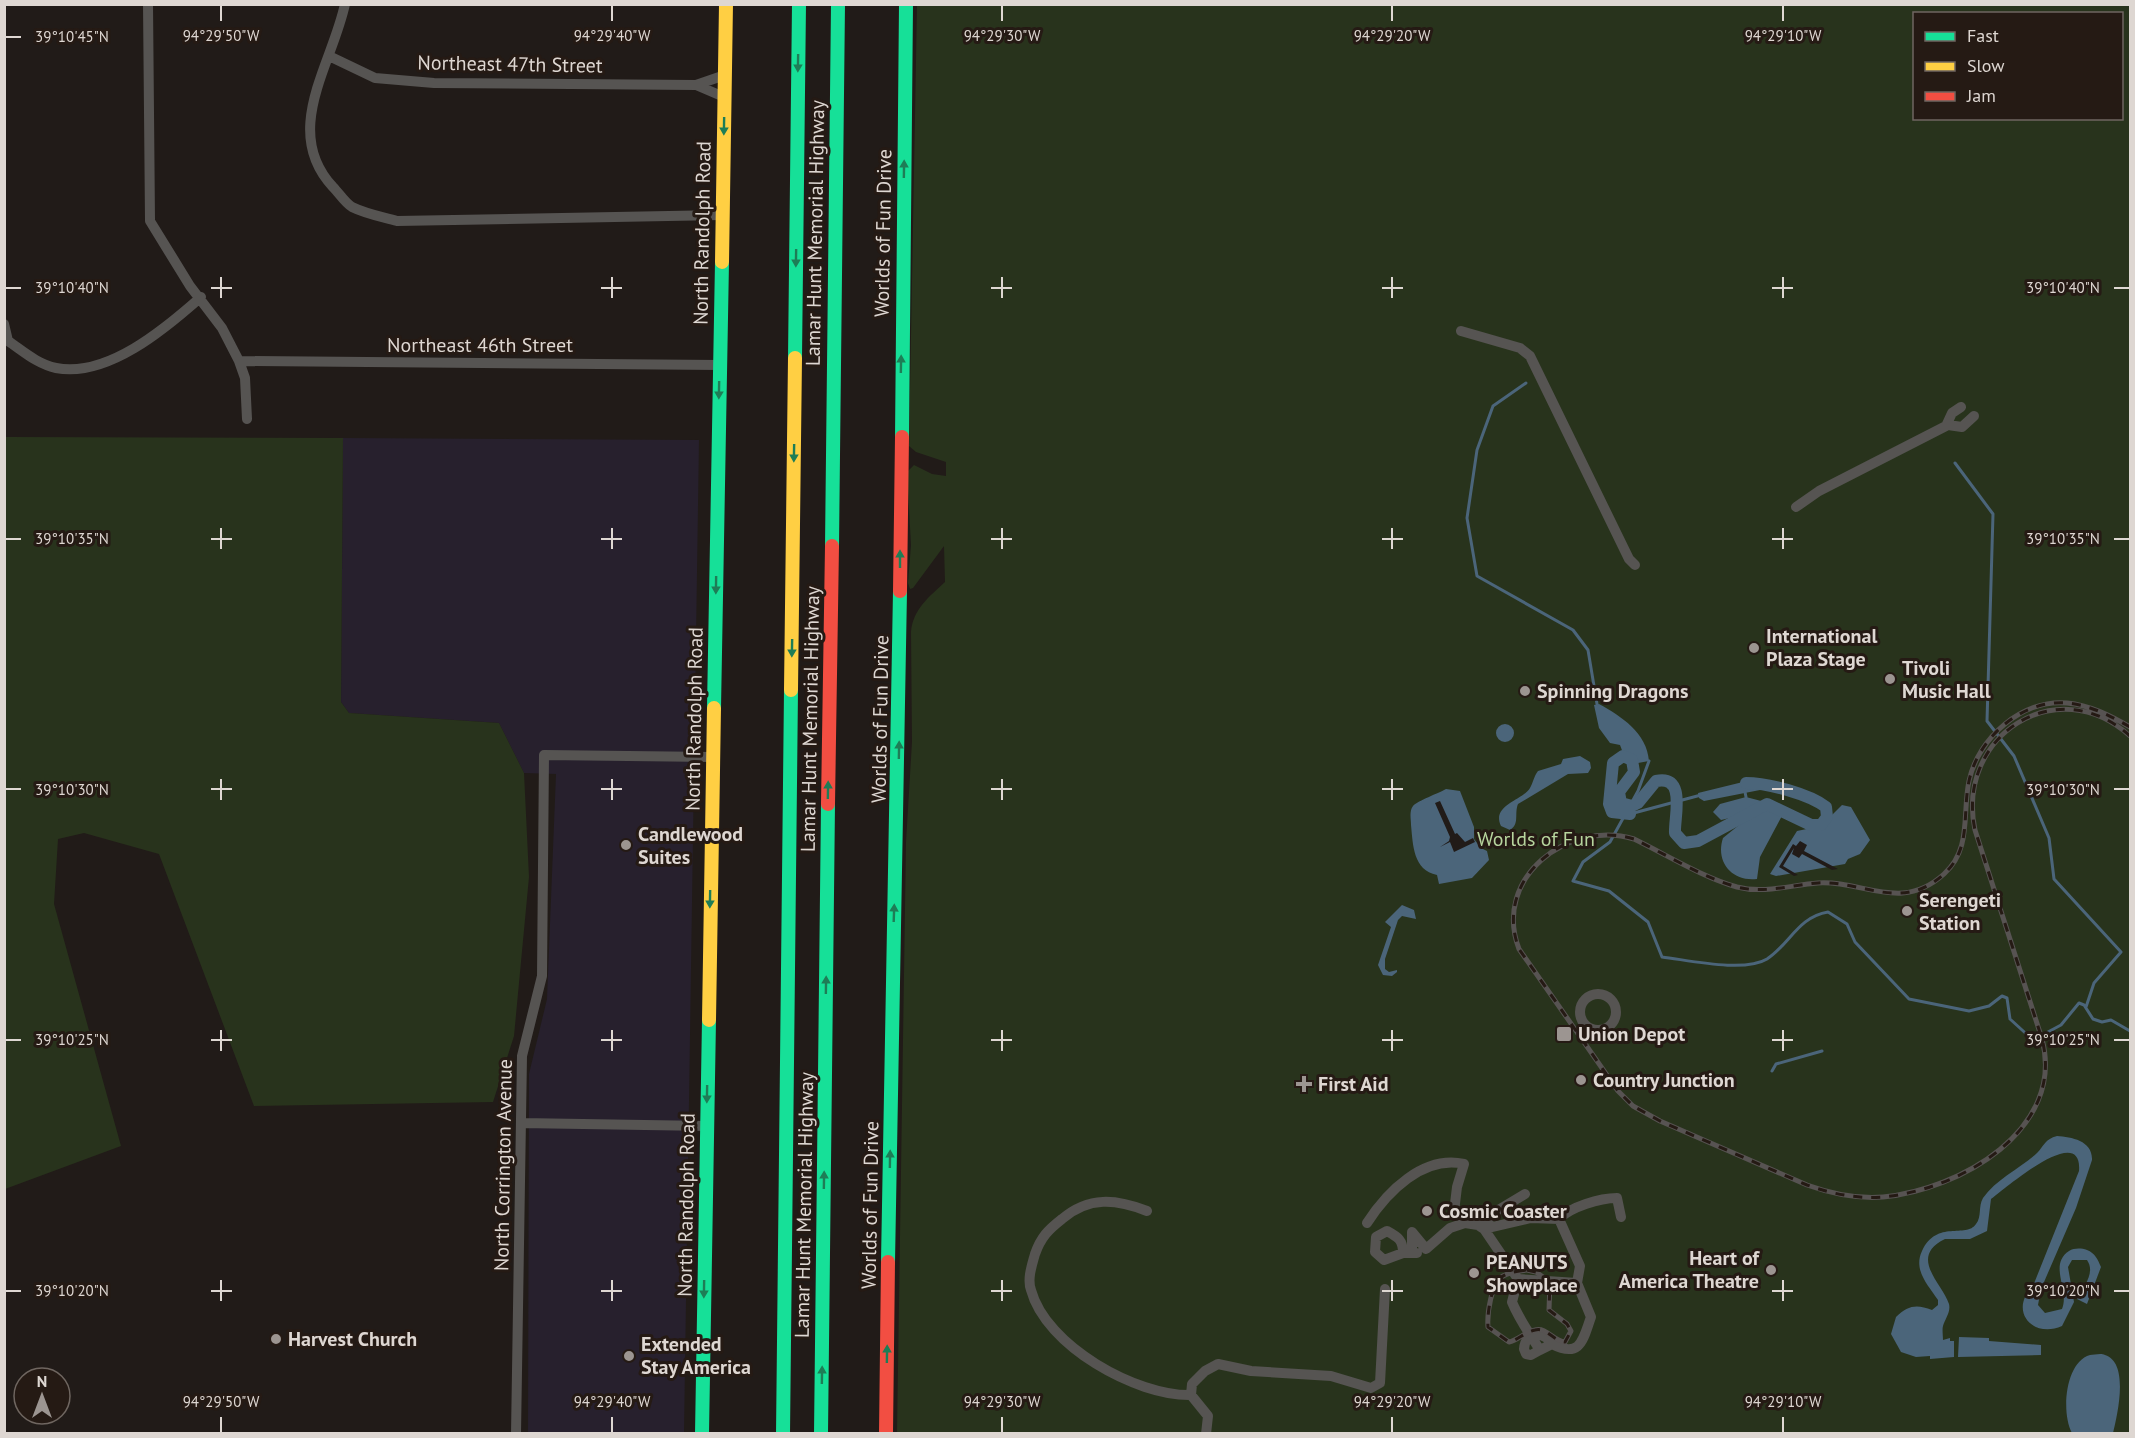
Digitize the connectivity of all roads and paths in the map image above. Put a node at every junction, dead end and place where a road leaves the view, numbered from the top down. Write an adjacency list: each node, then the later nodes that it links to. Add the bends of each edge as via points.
1 (148, 4): 12 (street, via 150,221 190,286)
2 (345, 4): 7 (street)
3 (726, 4): 8 (main road, North Randolph Road)
4 (799, 4): 45 (main road, Lamar Hunt Memorial Highway, one-way to 45)
5 (838, 4): 46 (main road, Lamar Hunt Memorial Highway, one-way to 5)
6 (906, 4): 47 (main road, Worlds of Fun Drive, one-way to 6)
7 (329, 56): 9 (street, Northeast 47th Street, via 375,78 434,83); 11 (street, via 312,99 309,130 320,173 351,207 397,221)
8 (724, 75): 9 (street, Northeast 47th Street); 10 (main road, North Randolph Road)
9 (696, 85): 10 (street, Northeast 47th Street)
10 (724, 97): 11 (main road, North Randolph Road, one-way to 11)
11 (722, 215): 17 (main road, North Randolph Road)
12 (201, 297): 15 (street, via 166,327 126,352 88,368 69,370 40,363); 16 (street)
13 (4, 324): 15 (street)
14 (1461, 331): 23 (street, via 1520,348 1530,356)
15 (6, 342)
16 (239, 361): 17 (street, Northeast 46th Street); 20 (street, via 245,378)
17 (720, 365): 24 (main road, North Randolph Road, one-way to 24)
18 (1961, 406): 21 (street, via 1952,413)
19 (1974, 416): 21 (street, via 1962,428)
20 (247, 419)
21 (1948, 425): 22 (street, via 1819,491)
22 (1796, 507)
23 (1635, 565)
24 (712, 757): 25 (street, North Corrington Avenue, via 544,755 542,976 522,1056); 26 (main road, North Randolph Road, one-way to 26)
25 (521, 1123): 26 (street); 43 (street, North Corrington Avenue)
26 (707, 1126): 44 (main road, North Randolph Road, one-way to 44)
27 (1525, 1194): 35 (street, via 1494,1212)
28 (1147, 1211): 42 (street, via 1112,1201 1074,1209 1040,1239 1030,1289 1039,1308 1082,1356 1149,1388)
29 (1454, 1212): 32 (street, via 1464,1164 1457,1163 1425,1168 1410,1176 1374,1210); 33 (street); 34 (street, via 1449,1217)
30 (1621, 1217): 31 (street, via 1617,1198 1611,1198 1580,1207)
31 (1559, 1219): 35 (street, via 1531,1218); 38 (street, via 1580,1266)
32 (1367, 1223)
33 (1465, 1223): 34 (street); 35 (street)
34 (1450, 1228): 36 (street)
35 (1483, 1228): 37 (street)
36 (1416, 1252)
37 (1518, 1279): 38 (street); 40 (street, via 1512,1302)
38 (1577, 1283): 41 (street, via 1592,1317 1576,1348 1568,1350)
39 (1385, 1289): 42 (street, via 1380,1383 1371,1388 1331,1376 1251,1371 1218,1364 1192,1384)
40 (1531, 1335): 41 (street, via 1543,1335); 41 (street, via 1540,1350)
41 (1552, 1344)
42 (1191, 1395): 48 (street, via 1208,1416)
43 (516, 1434)
44 (702, 1434)
45 (783, 1434)
46 (821, 1434)
47 (886, 1434)
48 (1206, 1434)

